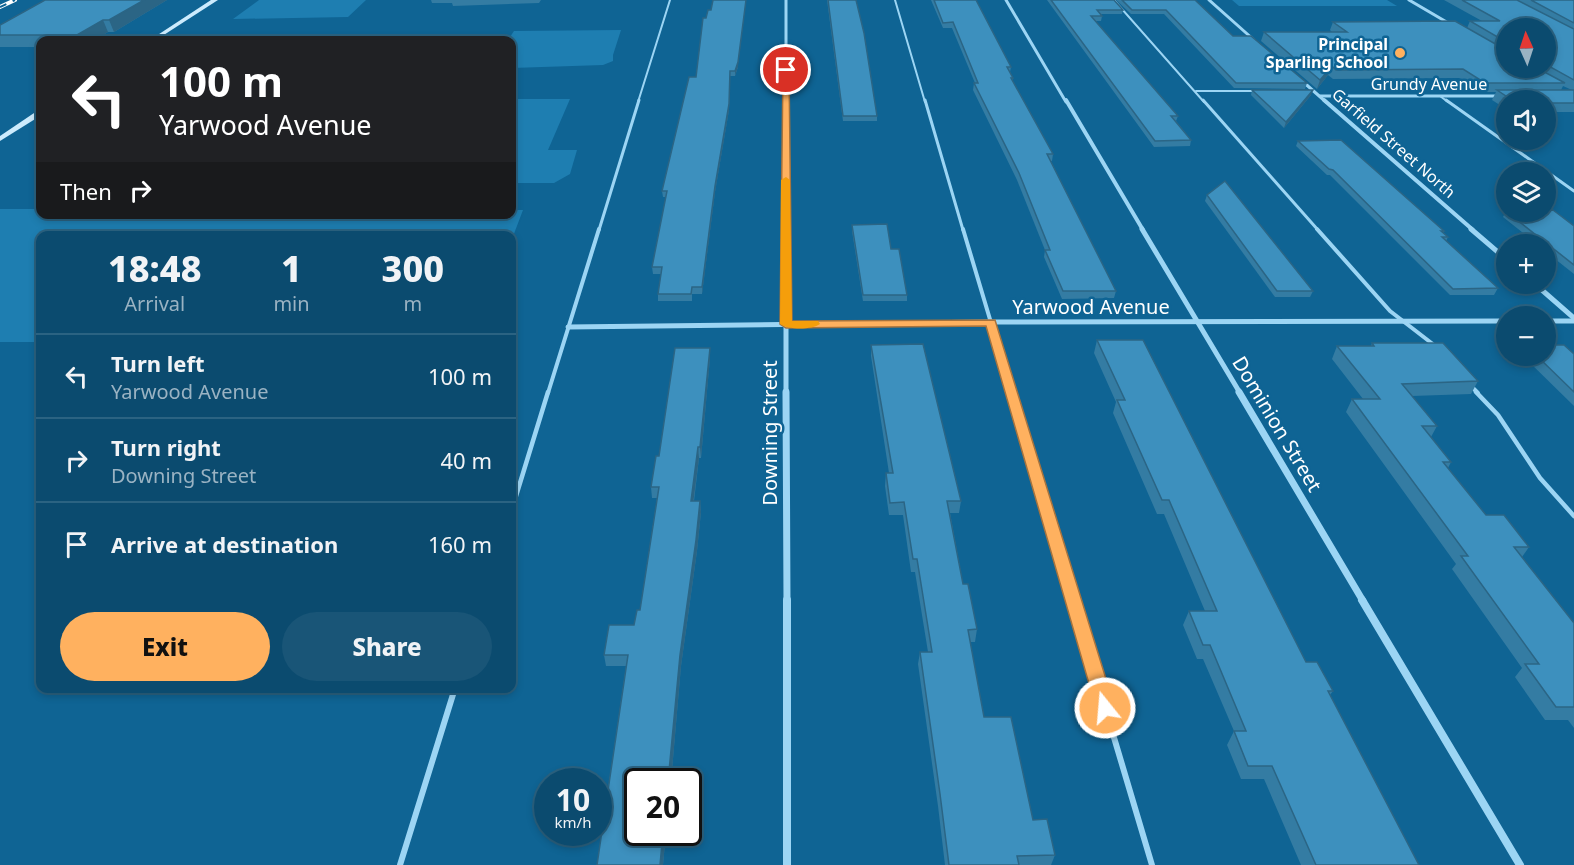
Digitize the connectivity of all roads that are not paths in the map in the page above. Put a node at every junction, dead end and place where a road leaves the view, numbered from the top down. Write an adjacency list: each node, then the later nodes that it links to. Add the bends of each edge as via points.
1 (215, 0): 10 (main road)
2 (670, 0): 33 (lane)
3 (786, 0): 32 (street, Downing Street)
4 (895, 0): 29 (lane)
5 (1006, 0): 30 (street, Dominion Street)
6 (1114, 0): 13 (lane)
7 (1209, 0): 11 (street)
8 (1409, 0): 9 (street)
9 (1457, 28)
10 (159, 36)
11 (1260, 44)
12 (1294, 74): 16 (street, Garfield Street North)
13 (1196, 91): 14 (lane); 31 (lane, via 1390,311)
14 (1264, 91)
15 (1306, 92): 16 (lane)
16 (1314, 92): 17 (street, Garfield Street North)
17 (1319, 96): 18 (street, Grundy Avenue); 24 (street, Garfield Street North)
18 (1440, 96): 19 (street, Grundy Avenue); 23 (lane)
19 (1496, 96)
20 (36, 115): 21 (main road)
21 (4, 134): 22 (main road)
22 (0, 139)
23 (1574, 191)
24 (1496, 250)
25 (1546, 294): 26 (street)
26 (1574, 319): 27 (street)
27 (1556, 320)
28 (1496, 321): 31 (street, Yarwood Avenue)
29 (991, 322): 30 (street, Yarwood Avenue); 32 (street, Yarwood Avenue); 41 (lane)
30 (1197, 322): 31 (street, Yarwood Avenue); 42 (street, Dominion Street)
31 (1406, 322): 34 (lane)
32 (786, 324): 33 (street, Yarwood Avenue); 40 (street, Downing Street)
33 (568, 327): 36 (lane)
34 (1438, 349)
35 (1468, 382): 37 (lane, via 1498,415 1540,478)
36 (516, 496)
37 (1574, 516)
38 (453, 693): 39 (lane)
39 (400, 865)
40 (787, 865)
41 (1152, 865)
42 (1520, 865)

